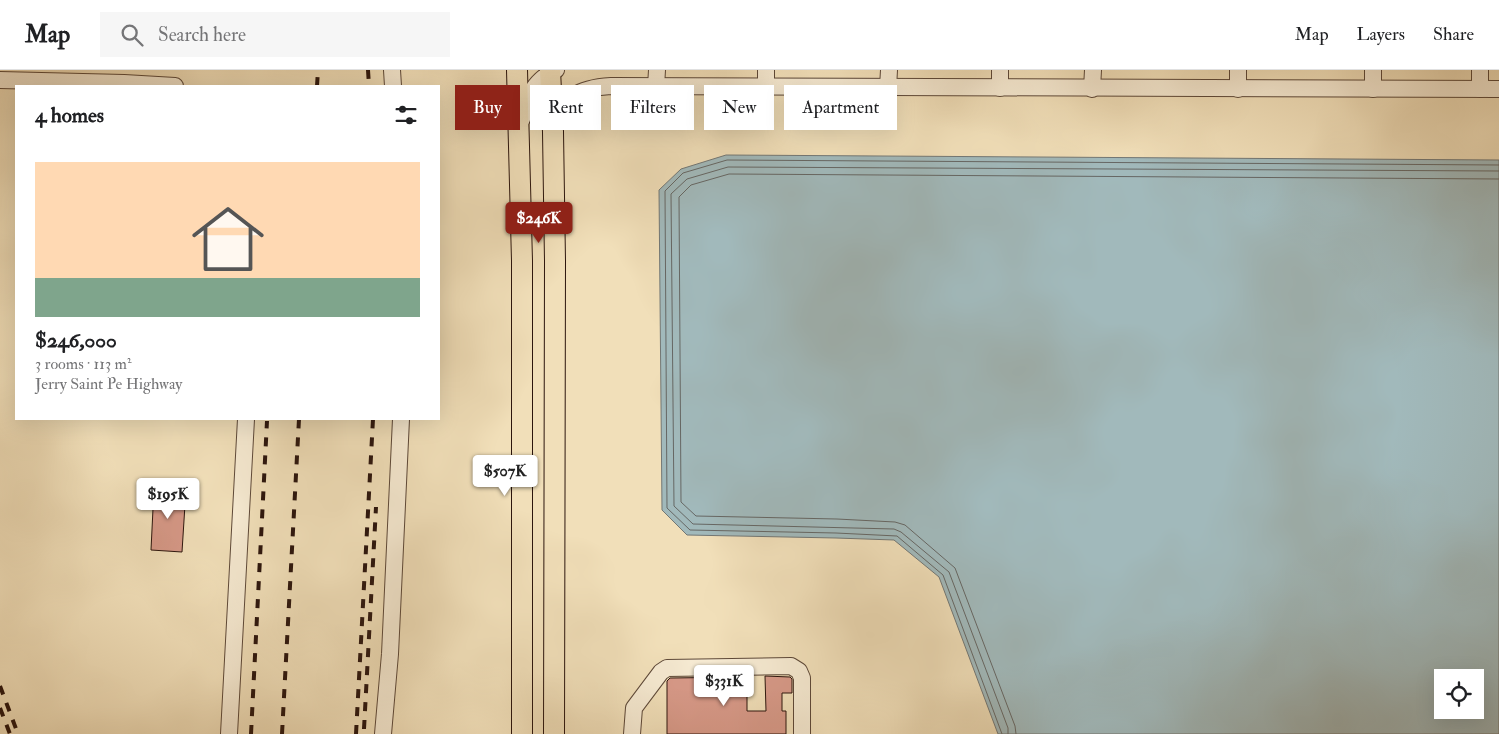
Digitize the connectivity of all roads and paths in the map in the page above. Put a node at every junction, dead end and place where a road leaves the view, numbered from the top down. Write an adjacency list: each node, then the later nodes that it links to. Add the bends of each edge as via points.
1 (392, 70): 14 (lane)
2 (517, 70): 27 (main road)
3 (657, 70): 15 (lane)
4 (766, 70): 16 (lane)
5 (889, 70): 17 (lane)
6 (1000, 70): 20 (lane)
7 (1093, 70): 21 (lane)
8 (1238, 70): 22 (lane)
9 (1373, 70): 23 (lane)
10 (1480, 70): 24 (lane)
11 (552, 71): 26 (main road); 27 (lane, via 531,91)
12 (0, 80): 13 (lane)
13 (158, 85)
14 (393, 85)
15 (656, 85)
16 (766, 85)
17 (888, 85)
18 (611, 87): 26 (lane, via 583,90 568,100)
19 (897, 88): 20 (lane)
20 (1000, 88): 21 (lane)
21 (1092, 89): 22 (lane)
22 (1238, 89): 23 (lane)
23 (1373, 89): 24 (lane)
24 (1480, 89): 25 (lane)
25 (1499, 89)
26 (553, 132): 29 (main road)
27 (519, 135): 28 (main road)
28 (522, 261): 29 (main road); 34 (main road)
29 (555, 261): 35 (main road)
30 (246, 420): 32 (lane)
31 (401, 420): 33 (lane)
32 (229, 734)
33 (383, 734)
34 (522, 734)
35 (554, 734)
36 (632, 734): 37 (lane, via 634,708 660,672 667,668 791,666 799,671 802,678)
37 (802, 734)

